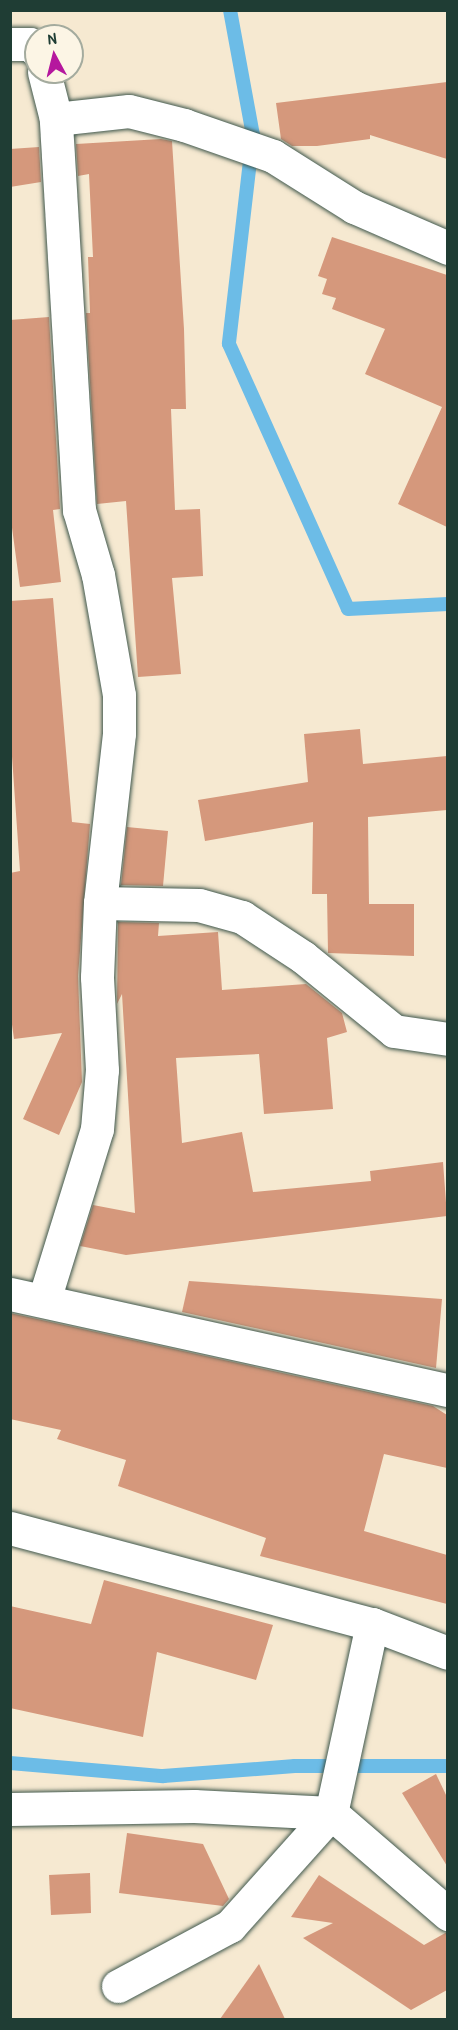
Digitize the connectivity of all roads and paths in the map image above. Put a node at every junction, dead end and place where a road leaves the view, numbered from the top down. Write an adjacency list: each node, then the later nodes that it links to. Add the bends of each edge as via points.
1 (47, 84): 2 (street)
2 (57, 119): 3 (street, via 129,111 184,125 273,156 354,207); 4 (street, via 79,510 98,575 119,695)
3 (447, 248)
4 (100, 903): 5 (street, via 199,905 242,916 303,957 394,1031); 7 (street, via 97,977 102,1070 97,1129)
5 (447, 1039)
6 (10, 1294): 7 (street)
7 (44, 1300): 8 (street)
8 (447, 1390)
9 (10, 1528): 10 (street)
10 (372, 1624): 11 (street); 12 (street)
11 (447, 1653)
12 (333, 1801): 13 (street); 14 (street); 15 (street, via 230,1926)
13 (10, 1809)
14 (447, 1914)
15 (118, 1986)

